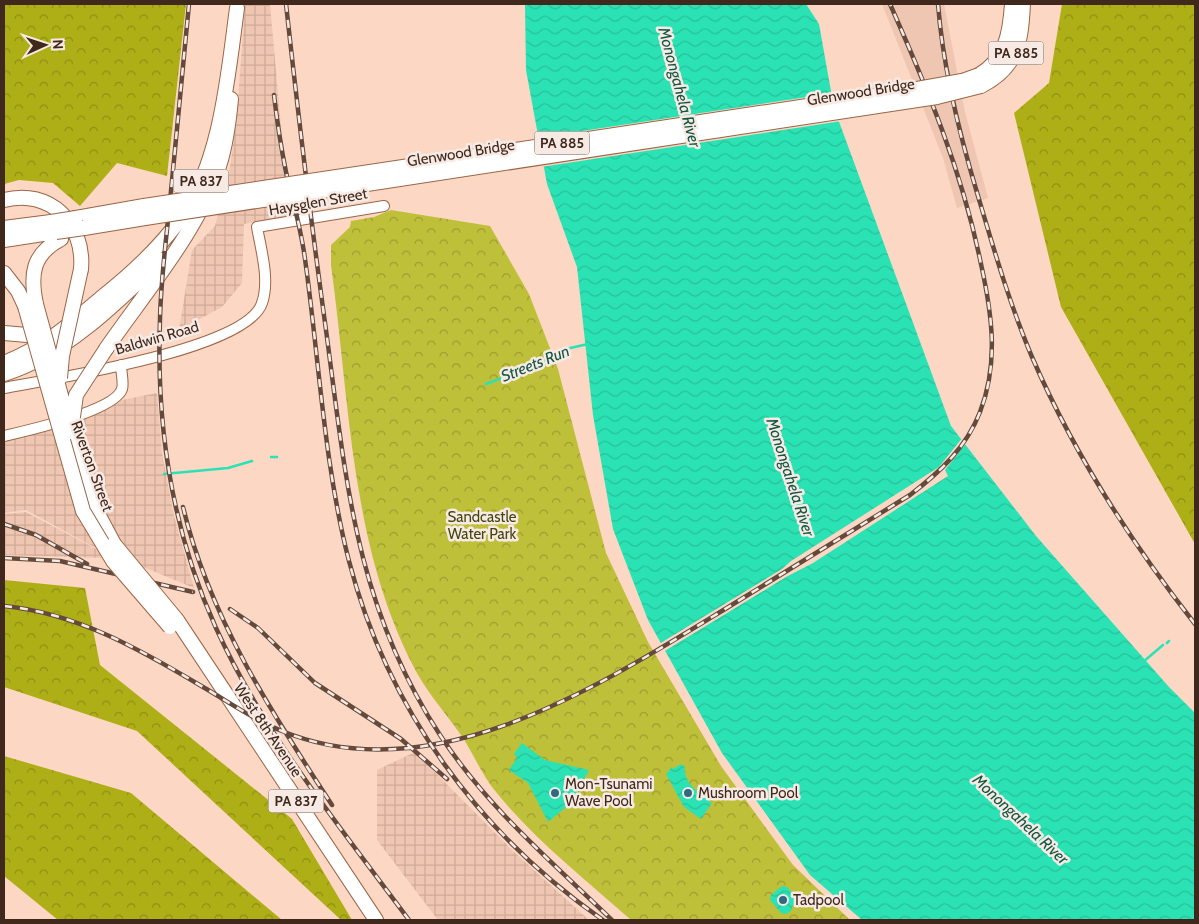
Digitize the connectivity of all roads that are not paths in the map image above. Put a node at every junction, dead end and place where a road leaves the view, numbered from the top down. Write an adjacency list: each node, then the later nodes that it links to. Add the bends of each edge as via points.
1 (1012, 4): 4 (main road, PA 885, via 1006,46)
2 (1023, 4): 4 (main road, PA 885, via 1019,46 1012,62 1001,73)
3 (237, 6): 8 (main road, PA 837, via 227,137 220,165); 16 (main road, PA 837, via 217,130 194,197 162,242)
4 (980, 81): 7 (main road, Glenwood Bridge / PA 885, bridge, via 962,81)
5 (4, 200): 23 (main road, bridge, via 34,199 49,204 62,213 80,240 81,269 62,356)
6 (384, 206): 11 (street, Haysglen Street)
7 (144, 212): 9 (main road, Glenwood Bridge / PA 885); 9 (main road, Glenwood Bridge / PA 885, via 104,225)
8 (194, 222): 20 (main road, via 148,272 80,332 36,362); 25 (main road, PA 837, bridge, via 76,395)
9 (82, 225): 12 (main road); 12 (main road, Glenwood Bridge / PA 885, bridge)
10 (4, 228): 12 (main road, Glenwood Bridge / PA 885)
11 (258, 228): 19 (street, Baldwin Road, via 265,288 262,304 254,316 190,348)
12 (56, 231): 13 (main road, Glenwood Bridge / PA 885); 15 (main road, via 38,260)
13 (4, 240)
14 (4, 273): 15 (main road, PA 837)
15 (31, 305): 23 (main road, bridge); 28 (main road, PA 837, bridge, via 83,511 113,561)
16 (85, 312): 17 (main road, via 46,332 27,335); 18 (main road, PA 837, via 48,342)
17 (4, 333)
18 (4, 363)
19 (121, 366): 21 (street, Baldwin Road); 24 (street, via 123,388 118,396)
20 (4, 374)
21 (49, 379): 22 (street, Baldwin Road); 24 (street, Riverton Street)
22 (4, 388)
23 (61, 396): 25 (main road, bridge)
24 (60, 422): 26 (street); 27 (street, Riverton Street, via 94,517)
25 (71, 432): 28 (main road, PA 837, bridge, via 88,495 103,527)
26 (4, 436)
27 (118, 559)
28 (173, 624): 29 (main road, West 8th Avenue / PA 837, via 216,682)
29 (376, 920)

